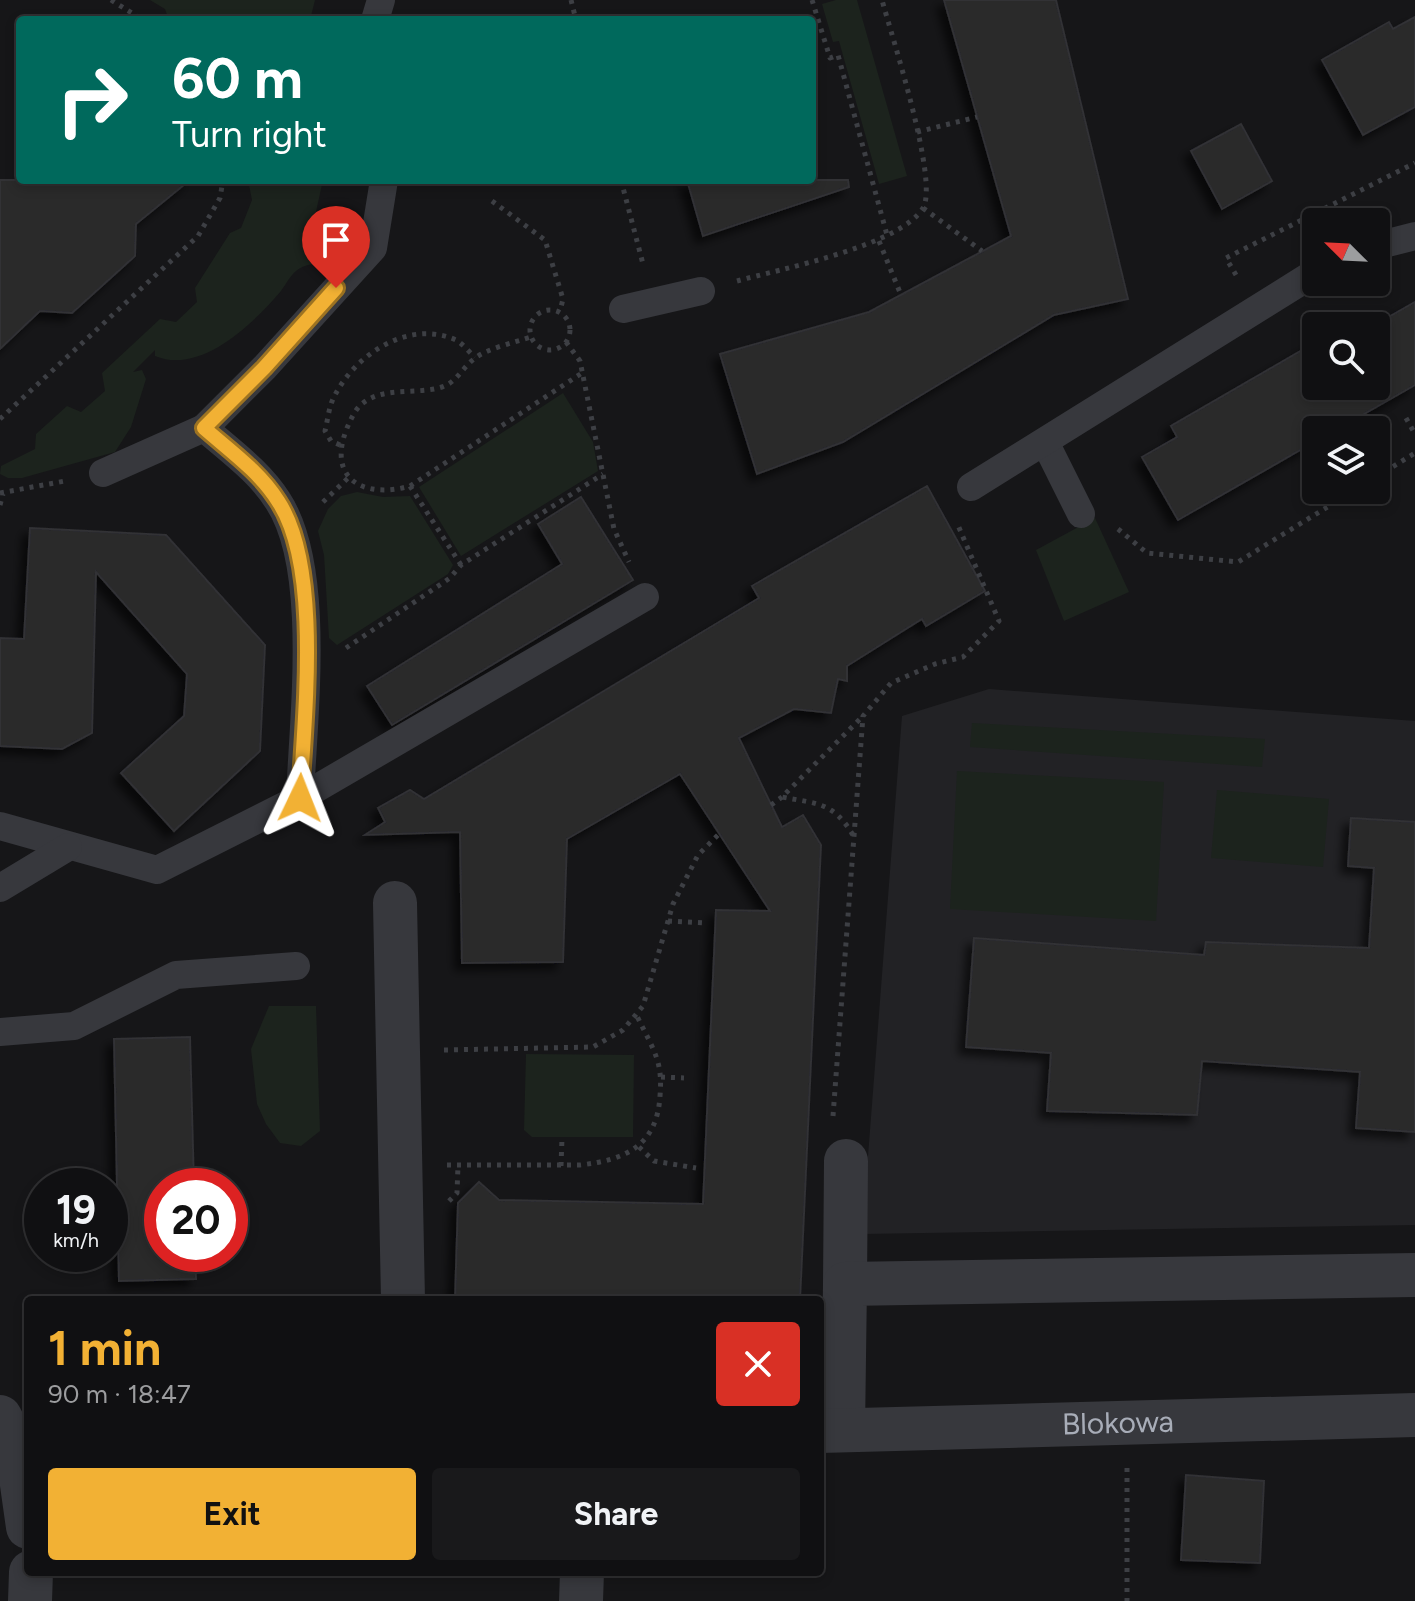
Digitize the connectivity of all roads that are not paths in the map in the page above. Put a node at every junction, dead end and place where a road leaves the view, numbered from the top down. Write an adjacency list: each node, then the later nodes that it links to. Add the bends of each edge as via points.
1 (383, 184): 7 (lane, via 373,248)
2 (1415, 236): 3 (lane)
3 (1390, 242)
4 (1302, 281): 8 (lane)
5 (701, 291): 6 (lane)
6 (623, 309)
7 (204, 428): 9 (lane); 13 (lane, via 253,471 278,500 293,531 307,638)
8 (1045, 442): 10 (lane); 11 (lane)
9 (103, 473)
10 (971, 487)
11 (1081, 514)
12 (645, 597): 13 (lane)
13 (300, 798): 15 (lane, via 157,870)
14 (0, 826): 15 (lane)
15 (68, 847): 16 (lane)
16 (0, 888)
17 (395, 903): 23 (street)
18 (296, 966): 19 (lane, via 176,975 74,1026)
19 (0, 1032)
20 (840, 1144): 22 (street)
21 (1415, 1275): 22 (street)
22 (845, 1284): 25 (street)
23 (403, 1296)
24 (1415, 1415): 25 (street, Blokowa)
25 (832, 1431)
26 (11, 1443): 27 (street)
27 (24, 1507)
28 (31, 1576): 30 (street)
29 (582, 1576): 31 (street)
30 (30, 1601)
31 (581, 1601)

